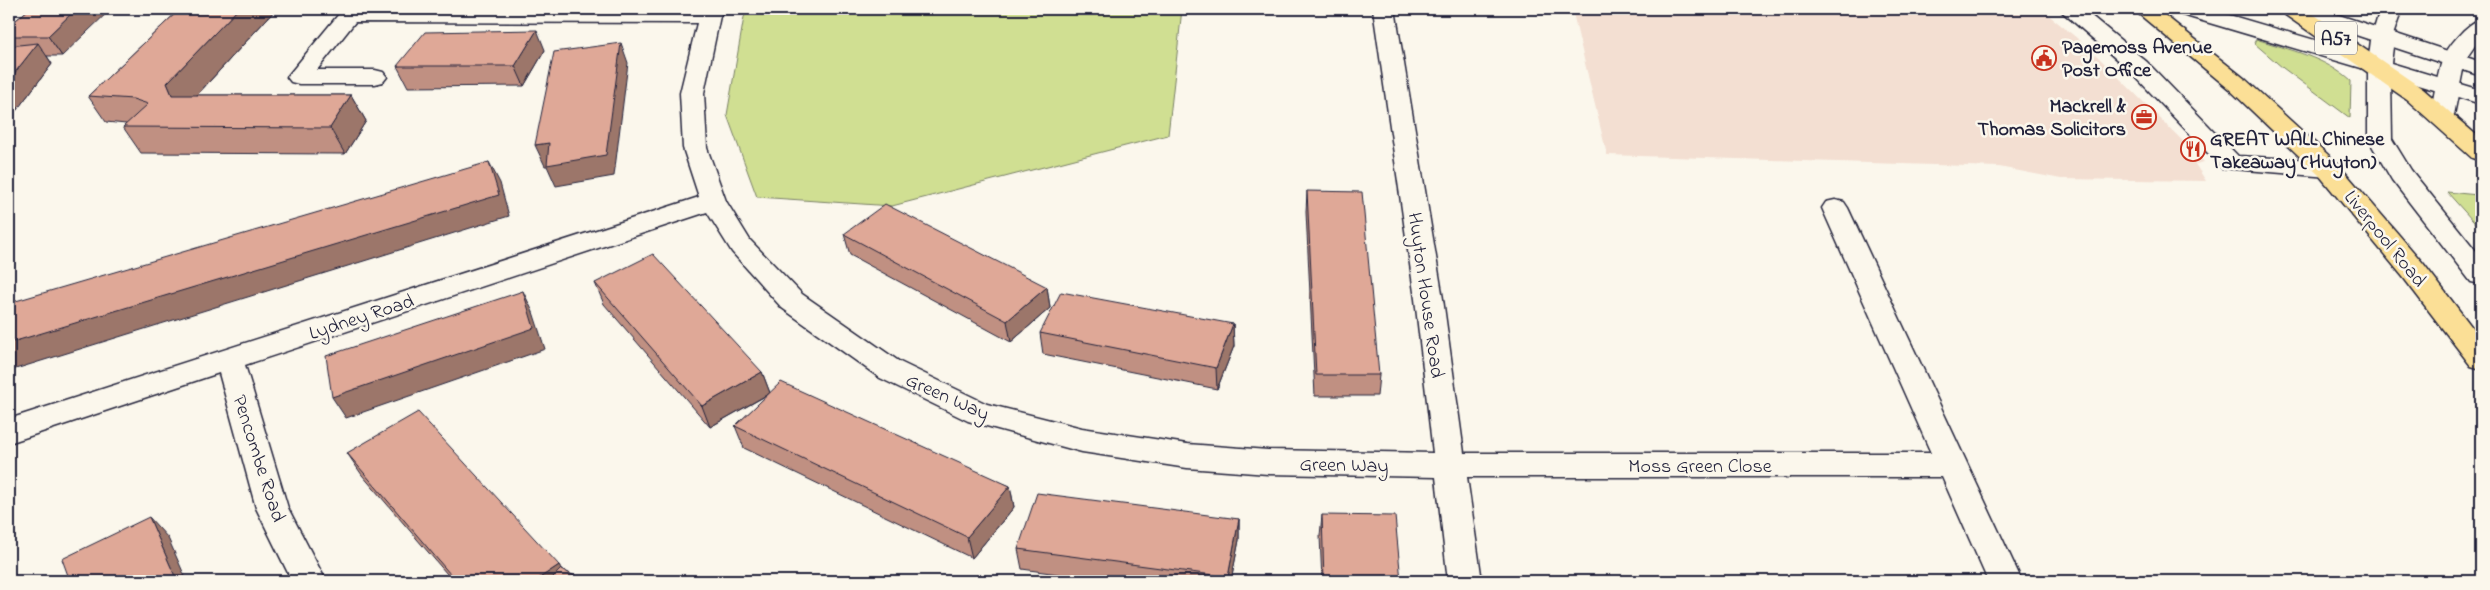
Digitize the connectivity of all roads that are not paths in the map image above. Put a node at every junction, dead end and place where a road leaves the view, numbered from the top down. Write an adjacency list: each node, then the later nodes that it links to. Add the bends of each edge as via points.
1 (1384, 9): 27 (street, Huyton House Road, via 1430,299)
2 (2070, 9): 20 (street, via 2139,67 2231,163)
3 (2144, 9): 20 (highway, Liverpool Road, via 2237,84)
4 (2187, 9): 13 (street)
5 (2292, 9): 13 (highway, A57)
6 (2300, 9): 11 (street)
7 (2391, 9): 11 (street)
8 (351, 12): 9 (street); 15 (street, via 299,77)
9 (711, 13): 21 (street, Green Way, via 692,93 695,148)
10 (2481, 26): 12 (street)
11 (2383, 36): 12 (street); 13 (street)
12 (2454, 60): 14 (street); 16 (street)
13 (2379, 68): 16 (street); 18 (highway, A57); 23 (street, via 2380,139 2400,174)
14 (2481, 69)
15 (375, 77)
16 (2448, 88): 17 (street); 18 (street)
17 (2481, 97)
18 (2442, 115): 19 (highway, A57)
19 (2481, 153)
20 (2328, 169): 25 (highway, Liverpool Road, via 2413,270)
21 (713, 201): 24 (street, Lydney Road); 27 (street, Green Way, via 741,246 792,301 890,370 978,413 1082,440 1187,456 1268,462)
22 (1835, 208): 28 (street)
23 (2481, 275)
24 (229, 359): 26 (street, Lydney Road); 29 (street, Pencombe Road, via 272,508)
25 (2481, 359)
26 (9, 431)
27 (1449, 465): 28 (street, Moss Green Close); 30 (street, Huyton House Road)
28 (1952, 465): 31 (street)
29 (309, 581)
30 (1465, 581)
31 (2004, 581)

